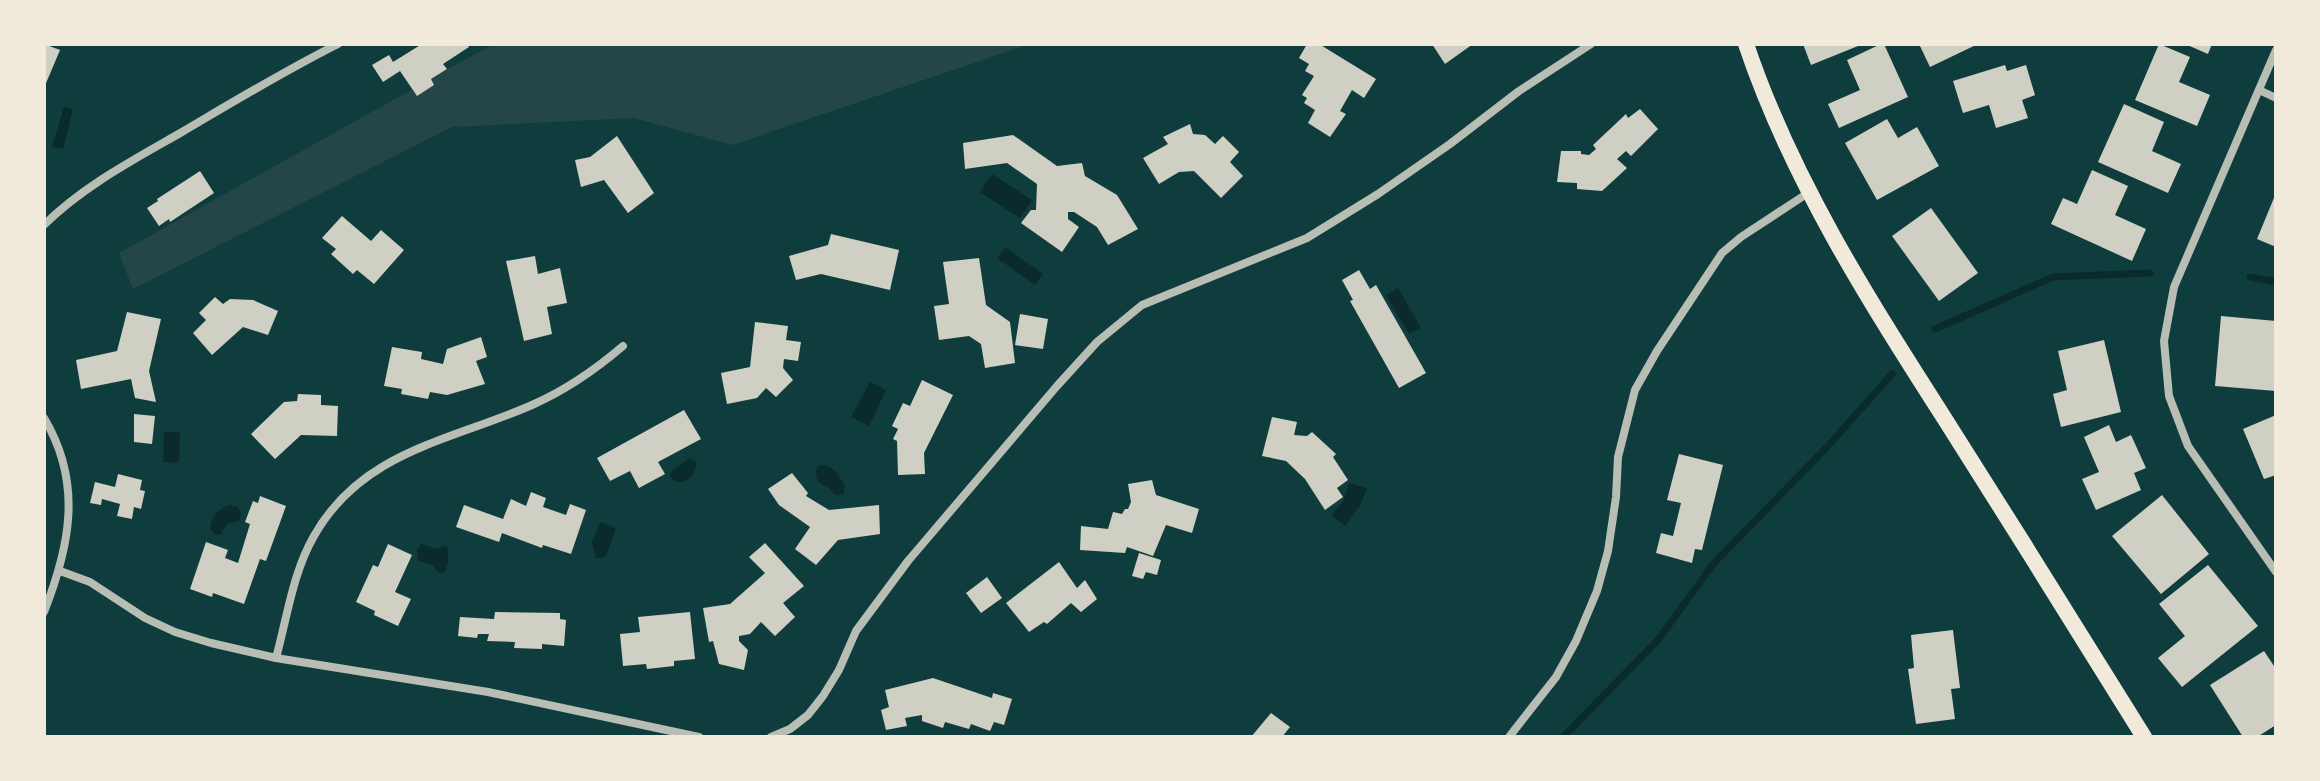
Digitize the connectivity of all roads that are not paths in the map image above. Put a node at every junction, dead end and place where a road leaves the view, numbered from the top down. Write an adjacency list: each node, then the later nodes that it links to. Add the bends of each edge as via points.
1 (338, 44): 4 (street)
2 (1591, 44): 17 (street, via 1307,238 1142,305 1097,342 908,561 856,631 816,706 790,729)
3 (1746, 44): 8 (main road)
4 (320, 48): 9 (street, via 126,165)
5 (2276, 50): 6 (street)
6 (2259, 90): 7 (street); 12 (street, via 2174,287 2164,368 2188,446)
7 (2276, 98)
8 (1808, 193): 18 (street, via 1722,253 1635,390 1618,457 1608,551 1597,591 1556,677); 19 (main road)
9 (44, 225)
10 (623, 346): 15 (street, via 566,389 440,438 390,462 346,494 302,561)
11 (44, 418): 13 (street, via 60,453 69,496)
12 (2275, 566)
13 (60, 571): 14 (street); 15 (street, via 90,582 175,632)
14 (44, 612)
15 (276, 658): 16 (street, via 488,692)
16 (699, 737)
17 (771, 737)
18 (1509, 737)
19 (2144, 737)

